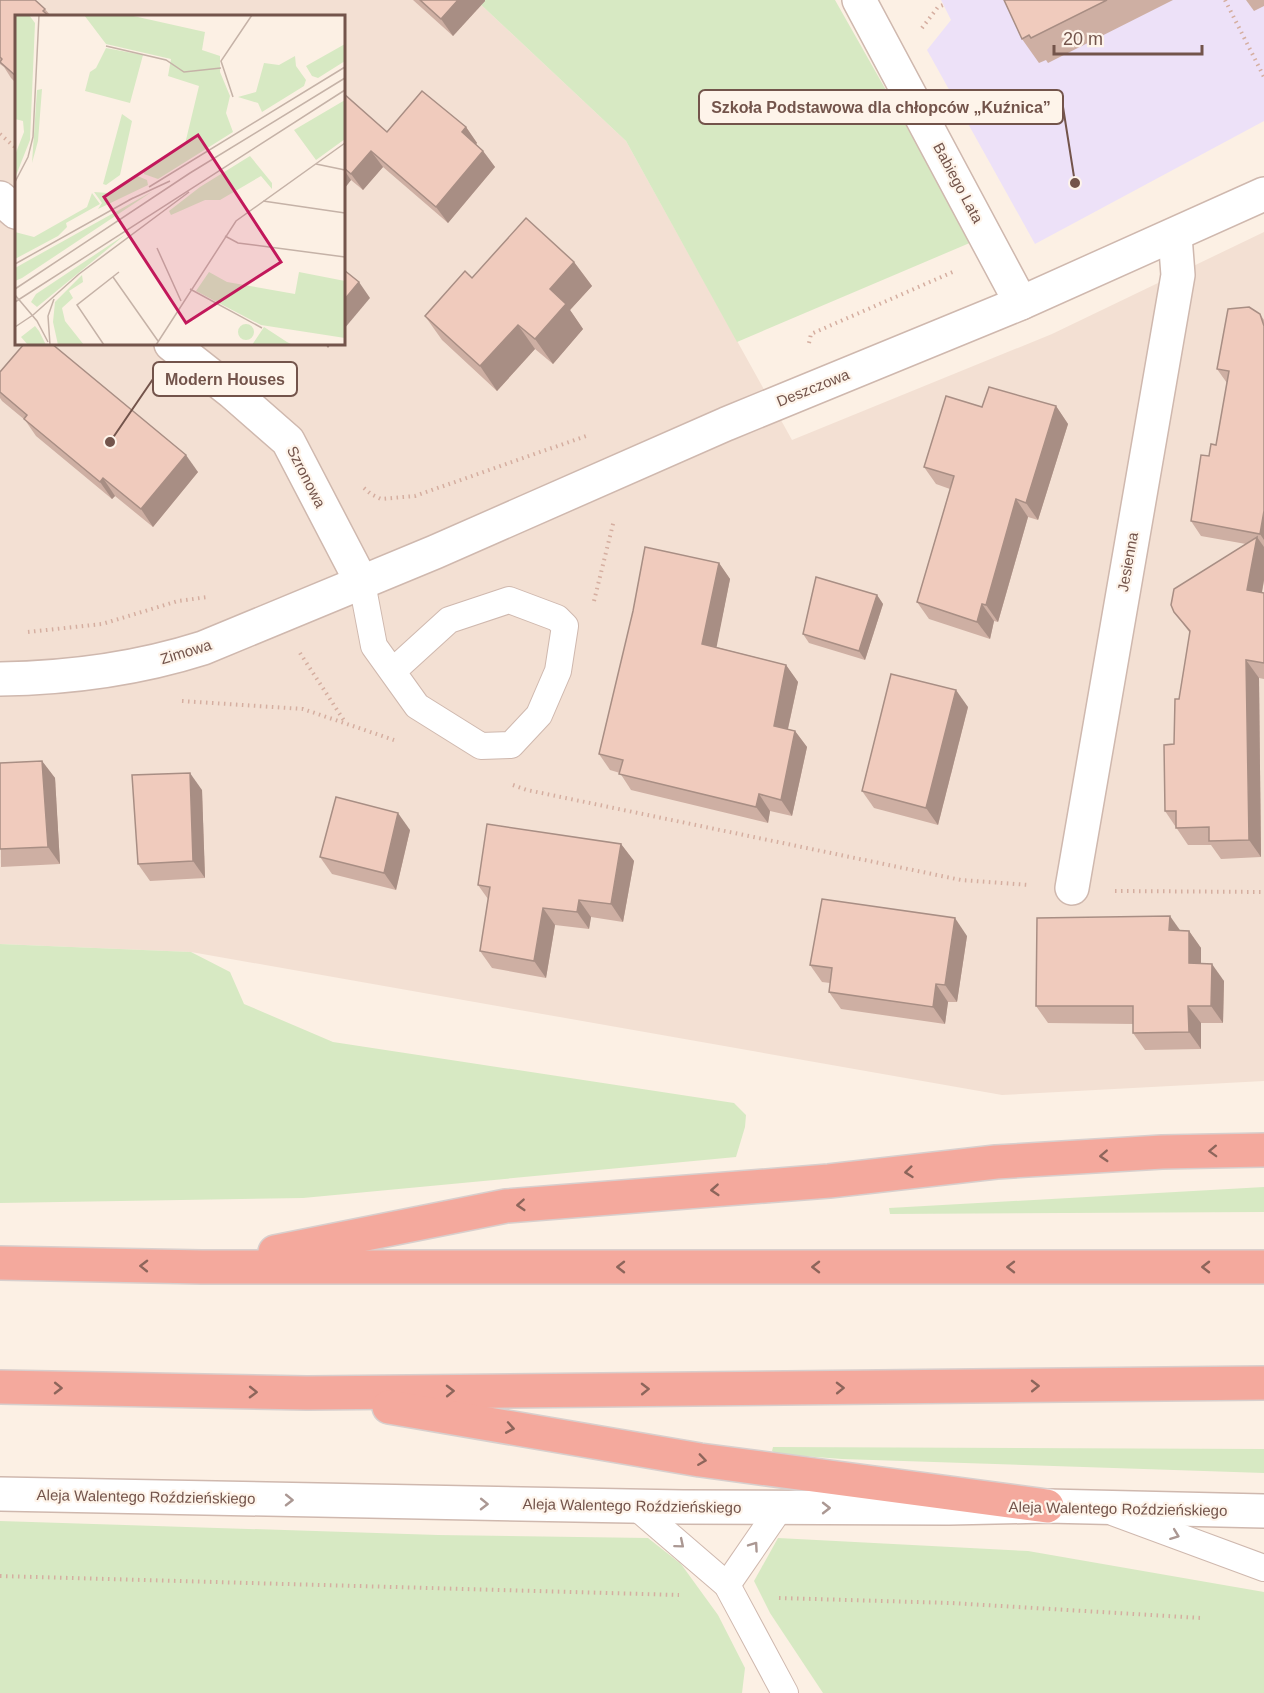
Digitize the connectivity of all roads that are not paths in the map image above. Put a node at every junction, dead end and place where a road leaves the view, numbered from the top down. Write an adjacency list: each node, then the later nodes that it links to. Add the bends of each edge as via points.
1 (859, 0): 6 (street, Babiego Lata)
2 (1264, 194): 5 (street, Deszczowa)
3 (0, 198): 4 (street)
4 (15, 211)
5 (1175, 236): 6 (street, Deszczowa); 11 (street, Jesienna, via 1178,275)
6 (1021, 303): 8 (street, Deszczowa, via 726,424)
7 (172, 345): 8 (street, Szronowa, via 288,441)
8 (362, 583): 9 (lane, via 374,646); 10 (street, Zimowa, via 167,659 85,674)
9 (393, 671): 9 (lane, via 417,706 481,747 511,745 539,715 558,671 565,626 557,618 509,600 449,620)
10 (0, 679)
11 (1072, 888)
12 (1264, 1150): 14 (highway, one-way to 14, via 996,1162 829,1181 506,1206)
13 (0, 1263): 14 (highway, one-way to 13)
14 (202, 1267): 15 (highway, one-way to 14)
15 (1264, 1267)
16 (1264, 1383): 18 (highway, one-way to 16)
17 (0, 1386): 18 (highway, one-way to 18)
18 (307, 1393): 21 (highway, one-way to 21, via 700,1460)
19 (0, 1494): 20 (street, Aleja Walentego Roździeńskiego, one-way to 20)
20 (635, 1506): 23 (street, Aleja Walentego Roździeńskiego); 26 (lane, one-way to 26)
21 (1047, 1506): 22 (street, Aleja Walentego Roździeńskiego); 23 (street, Aleja Walentego Roździeńskiego, one-way to 21)
22 (1100, 1507): 24 (street, Aleja Walentego Roździeńskiego); 25 (lane, one-way to 25)
23 (780, 1508): 26 (lane, one-way to 23)
24 (1264, 1511)
25 (1264, 1568)
26 (730, 1591): 27 (lane)
27 (785, 1693)

